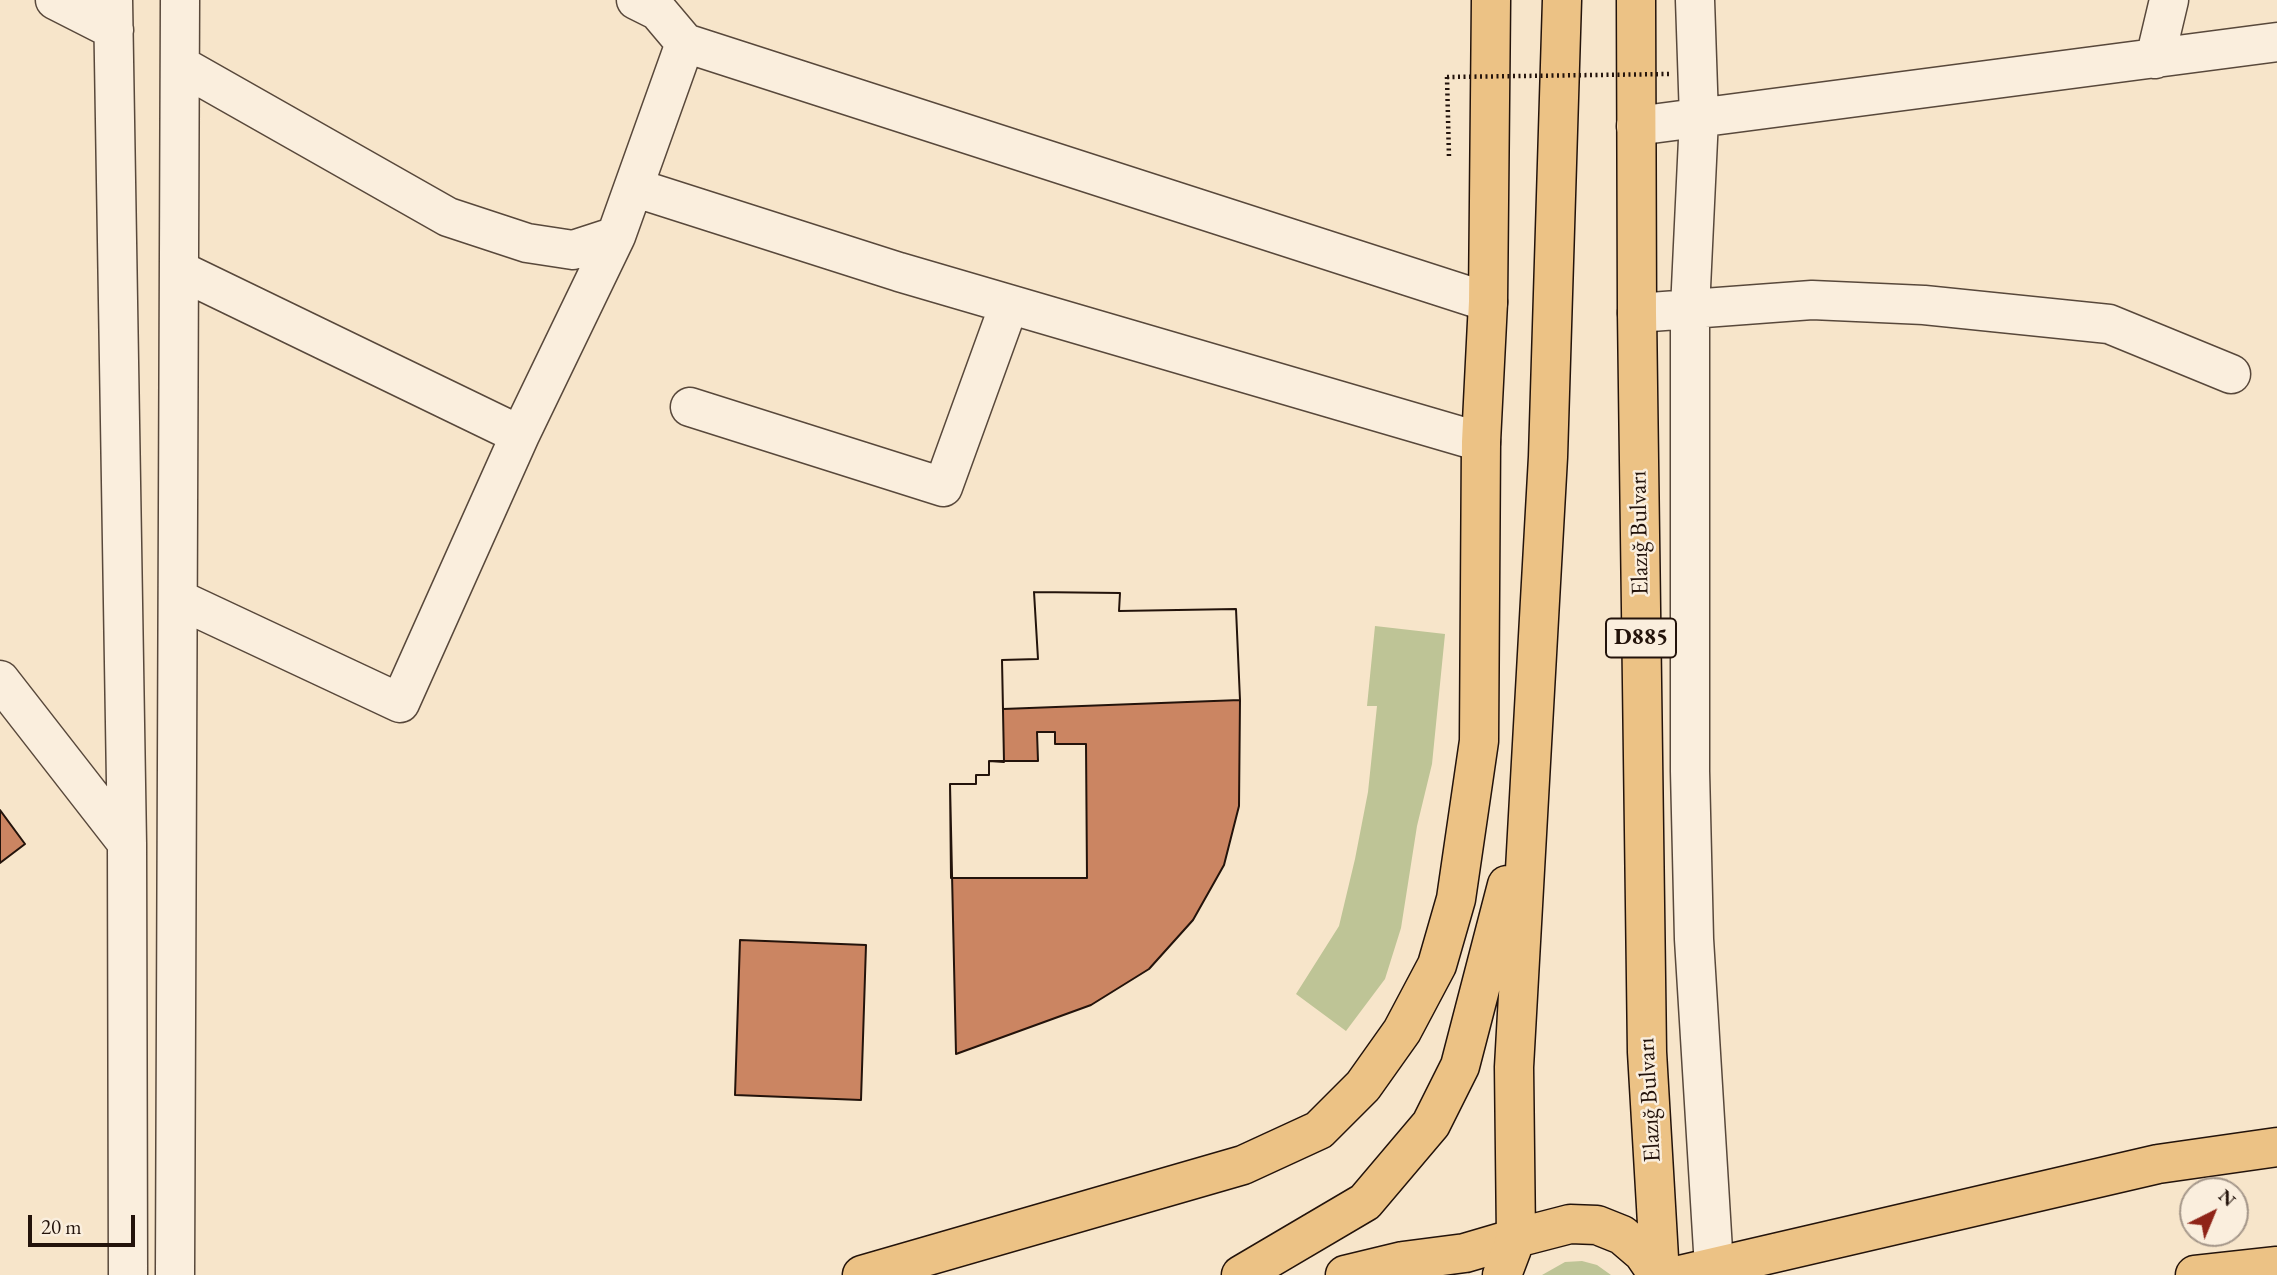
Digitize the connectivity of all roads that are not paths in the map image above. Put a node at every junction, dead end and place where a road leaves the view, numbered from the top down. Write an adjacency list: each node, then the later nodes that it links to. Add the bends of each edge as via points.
1 (55, 0): 9 (street)
2 (180, 0): 13 (street)
3 (636, 0): 11 (street, via 658,11)
4 (1491, 0): 19 (main road)
5 (1562, 0): 29 (main road, via 1548,457)
6 (1636, 0): 15 (main road, Elazığ Bulvarı / D885)
7 (1695, 0): 14 (street)
8 (2169, 0): 12 (street)
9 (113, 15): 30 (street)
10 (2277, 42): 12 (street)
11 (685, 43): 16 (street); 19 (street)
12 (2155, 59): 14 (street)
13 (180, 65): 17 (street, via 448,217 527,243 573,250); 18 (street)
14 (1699, 118): 15 (street); 21 (street)
15 (1636, 126): 22 (main road, Elazığ Bulvarı / D885)
16 (636, 188): 17 (street); 20 (street)
17 (616, 236): 25 (street)
18 (179, 270): 25 (street); 27 (street)
19 (1488, 302): 26 (main road)
20 (1009, 304): 24 (street, via 943,487); 26 (street)
21 (1690, 309): 22 (street); 23 (street, via 1812,300 1924,304 2109,324); 34 (street)
22 (1637, 313): 41 (main road, Elazığ Bulvarı / D885, via 1647,1052)
23 (2231, 374)
24 (690, 407)
25 (520, 435): 27 (street, via 400,703)
26 (1481, 442): 37 (main road, via 1479,741 1456,898 1437,965 1402,1031 1363,1086 1319,1130 1243,1165)
27 (178, 599): 36 (street)
28 (0, 680): 30 (street)
29 (1530, 791): 32 (main road, via 1514,1068); 38 (main road, via 1461,1066 1432,1124 1365,1202)
30 (127, 843): 35 (street)
31 (2277, 1147): 34 (main road, via 2158,1164)
32 (1516, 1238): 39 (main road, via 1465,1253); 40 (main road); 41 (main road, via 1570,1224 1597,1225 1622,1235)
33 (2277, 1266): 42 (main road)
34 (1697, 1271)
35 (128, 1275)
36 (175, 1275)
37 (862, 1275)
38 (1241, 1275)
39 (1345, 1275)
40 (1502, 1275)
41 (1659, 1275)
42 (2195, 1275)

